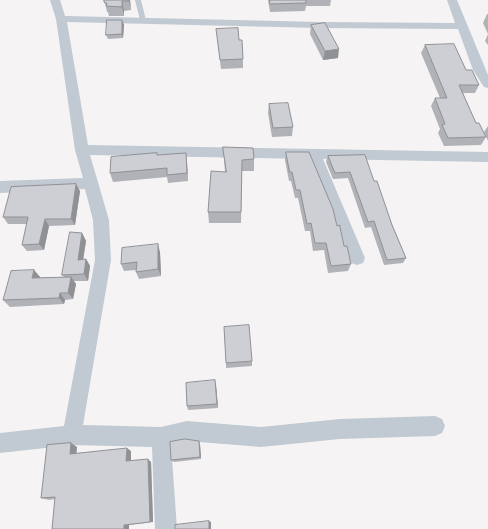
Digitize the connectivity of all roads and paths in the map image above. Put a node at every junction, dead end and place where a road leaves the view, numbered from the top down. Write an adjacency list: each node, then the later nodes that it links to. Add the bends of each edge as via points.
1 (55, 0): 4 (street)
2 (138, 0): 5 (lane)
3 (452, 0): 6 (street)
4 (61, 19): 5 (street); 8 (street)
5 (143, 20): 6 (street)
6 (462, 26): 7 (street, via 479,70)
7 (488, 84)
8 (82, 150): 9 (street); 11 (street)
9 (314, 154): 10 (street); 13 (street)
10 (488, 157)
11 (92, 183): 12 (street); 15 (street, via 101,220 103,260)
12 (0, 187)
13 (357, 258)
14 (435, 426): 16 (street, via 340,429 261,438 187,431)
15 (72, 435): 16 (street); 17 (street)
16 (161, 437): 18 (street)
17 (0, 443)
18 (166, 529)

